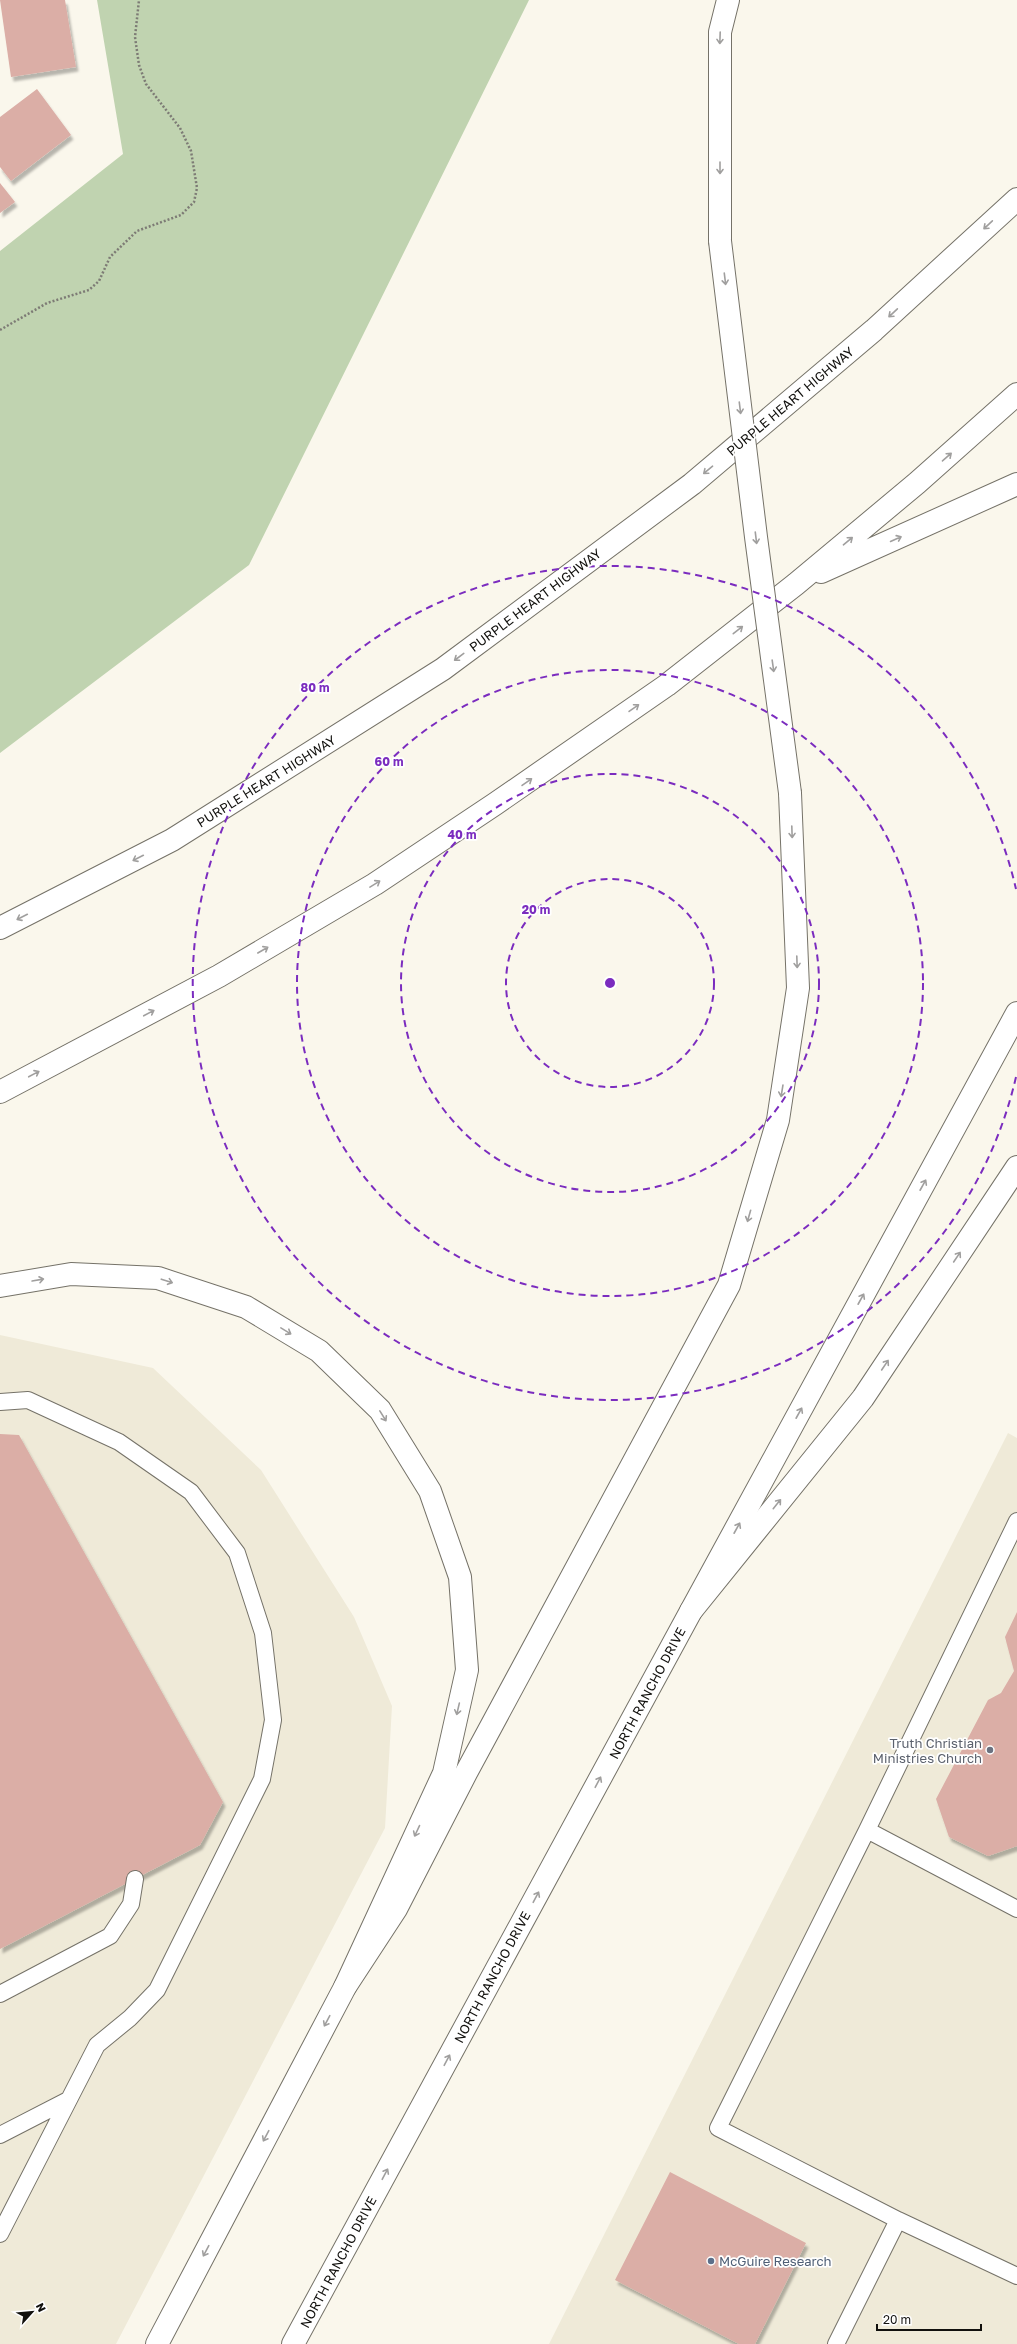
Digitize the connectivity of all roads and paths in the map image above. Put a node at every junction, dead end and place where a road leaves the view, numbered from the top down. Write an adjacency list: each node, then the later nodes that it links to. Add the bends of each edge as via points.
1 (139, 0): 4 (path, via 135,37 139,65 146,84 180,128 191,151 197,188 194,202 181,215 137,231 110,257 99,281 89,290 47,303)
2 (728, 0): 19 (main road, one-way to 19, bridge, via 720,32 720,241 790,793 798,988 778,1120 729,1285 466,1773 396,1909)
3 (1017, 199): 8 (main road, PURPLE HEART HIGHWAY, one-way to 8, via 874,330 692,484 443,669 172,840)
4 (0, 330)
5 (1017, 394): 7 (main road, one-way to 5, via 917,483)
6 (1017, 484): 7 (main road, one-way to 6)
7 (796, 584): 10 (main road, one-way to 7, via 219,976 375,884 667,685)
8 (0, 928)
9 (1017, 1014): 15 (main road, one-way to 9)
10 (0, 1092)
11 (1017, 1167): 15 (main road, one-way to 11, via 863,1398)
12 (0, 1286): 19 (main road, one-way to 19, via 71,1274 158,1278 246,1307 319,1351 380,1410 430,1491 460,1577 467,1670 444,1772)
13 (0, 1402): 21 (lane, via 28,1400 118,1442 192,1492 237,1554 263,1633 273,1720 262,1779 157,1990 130,2018 96,2045)
14 (1017, 1521): 16 (lane)
15 (691, 1611): 27 (main road, NORTH RANCHO DRIVE, one-way to 15)
16 (867, 1830): 18 (lane); 23 (lane, via 718,2128)
17 (135, 1879): 20 (lane, via 131,1904 110,1936)
18 (1017, 1909)
19 (345, 1987): 26 (main road, one-way to 26)
20 (0, 1994)
21 (68, 2100): 22 (lane); 24 (lane)
22 (0, 2135)
23 (898, 2220): 25 (lane); 28 (lane)
24 (0, 2234)
25 (1017, 2276)
26 (157, 2344)
27 (293, 2344)
28 (836, 2344)

